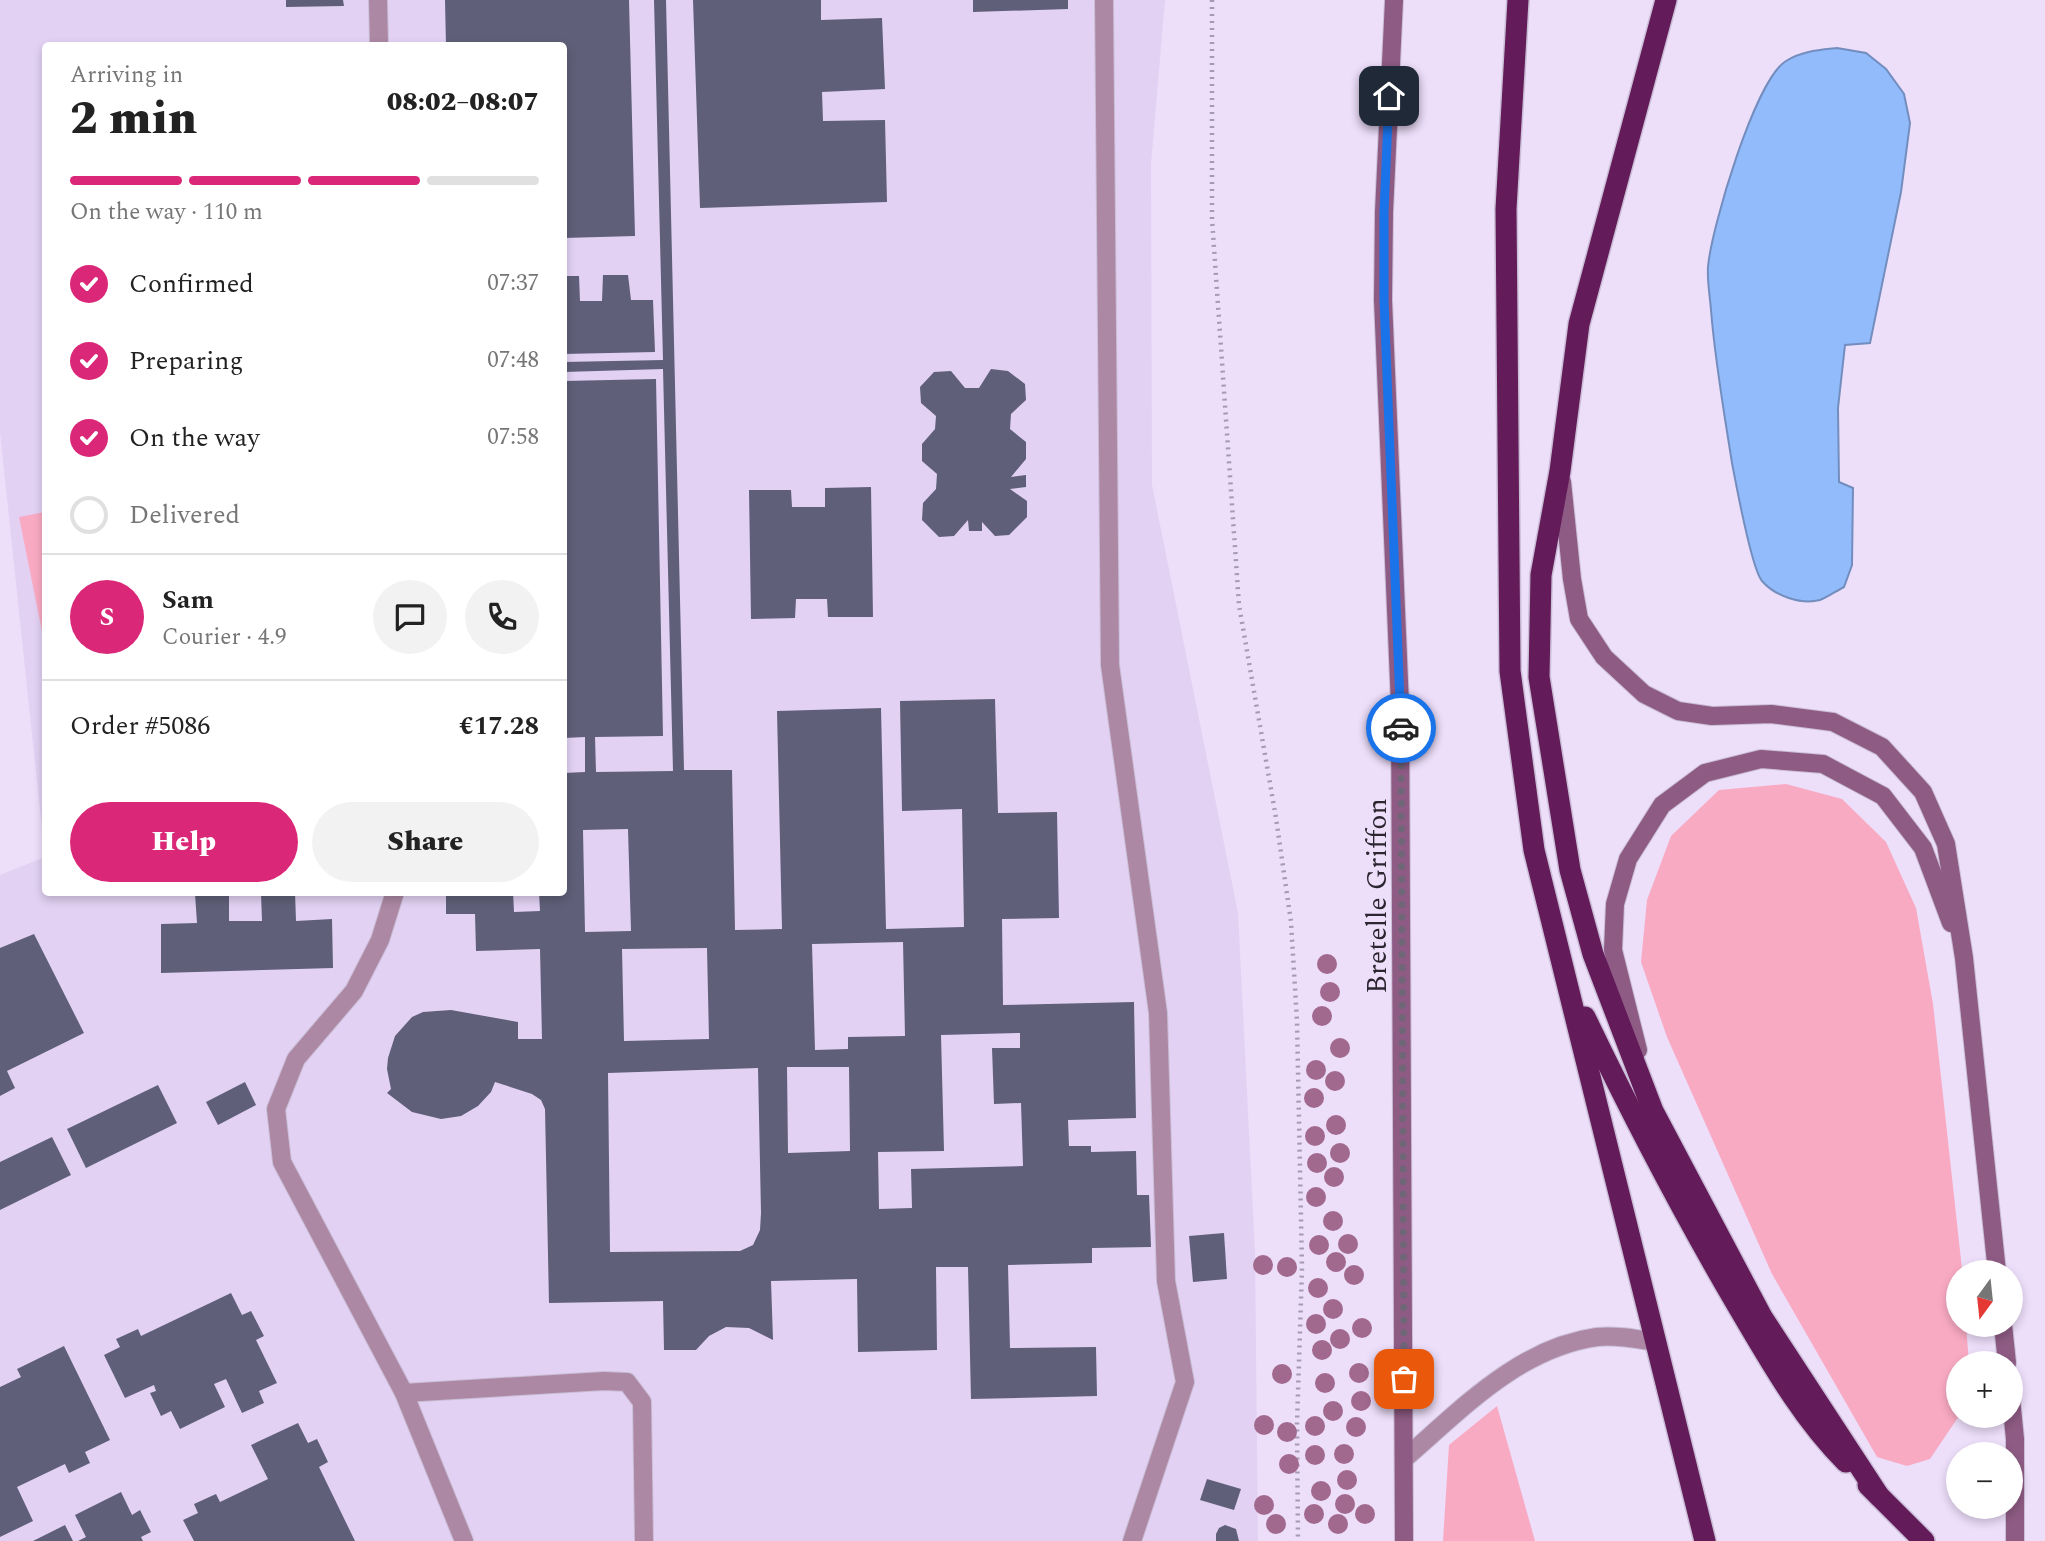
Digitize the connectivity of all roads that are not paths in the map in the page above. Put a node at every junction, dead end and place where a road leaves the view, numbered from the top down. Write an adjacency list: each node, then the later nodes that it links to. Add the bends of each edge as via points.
1 (378, 0): 6 (lane)
2 (1104, 0): 20 (lane, via 1110,665 1158,1013 1166,1281 1185,1382)
3 (1394, 0): 16 (main road, Bretelle Griffon, via 1384,300 1401,705)
4 (1518, 0): 10 (highway, via 1506,209 1510,671 1534,850)
5 (1667, 0): 7 (highway, via 1579,324)
6 (379, 42)
7 (1560, 471): 9 (main road, via 1579,619 1604,657 1644,694 1678,711 1712,716 1771,714 1833,722 1882,747 1923,792 1947,844); 11 (highway, via 1541,575 1539,677 1570,870 1594,954)
8 (394, 896): 14 (lane, via 380,940 354,991 296,1059 276,1110 282,1162)
9 (1964, 958): 11 (main road, via 1923,848 1883,796 1823,764 1761,759 1705,773 1662,805 1628,859 1615,904 1613,950); 12 (main road)
10 (1566, 978): 13 (highway); 17 (highway, via 1636,1124 1771,1362 1827,1443)
11 (1653, 1111): 17 (highway, via 1762,1317)
12 (1996, 1260)
13 (1656, 1342): 16 (lane, via 1597,1337 1543,1352 1494,1382); 22 (highway)
14 (404, 1393): 18 (lane); 19 (lane, via 627,1382 642,1402)
15 (2014, 1428): 24 (main road)
16 (1404, 1459): 21 (main road, Bretelle Griffon)
17 (1879, 1496): 23 (highway)
18 (464, 1541)
19 (644, 1541)
20 (1132, 1541)
21 (1404, 1541)
22 (1705, 1541)
23 (1924, 1541)
24 (2015, 1541)

